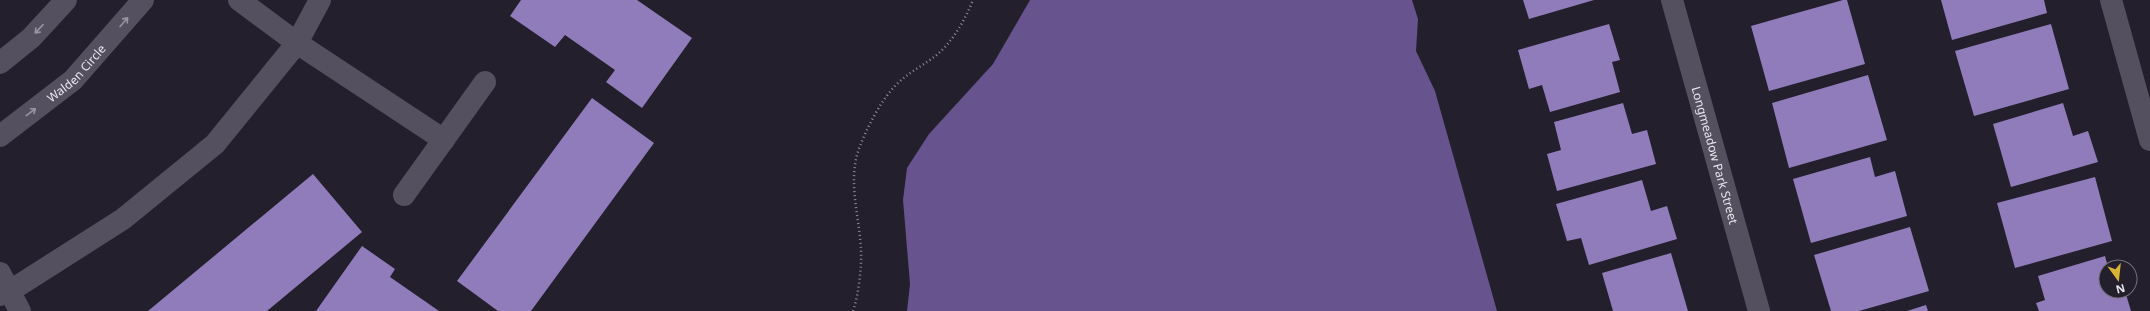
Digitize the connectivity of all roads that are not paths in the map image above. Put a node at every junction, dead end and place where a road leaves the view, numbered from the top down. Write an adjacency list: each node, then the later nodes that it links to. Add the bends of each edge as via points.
1 (66, 0): 8 (street, one-way to 8, via 30,38)
2 (143, 0): 10 (street, Walden Circle, one-way to 2, via 73,80)
3 (239, 0): 7 (street)
4 (320, 0): 7 (street)
5 (1672, 0): 16 (street, Longmeadow Park Street)
6 (2111, 0): 12 (street)
7 (297, 43): 11 (street); 14 (street, via 215,144 123,219)
8 (0, 63)
9 (485, 82): 11 (street)
10 (0, 136)
11 (444, 140): 13 (street)
12 (2150, 140)
13 (404, 195)
14 (3, 286): 15 (street)
15 (20, 311)
16 (1759, 311)

